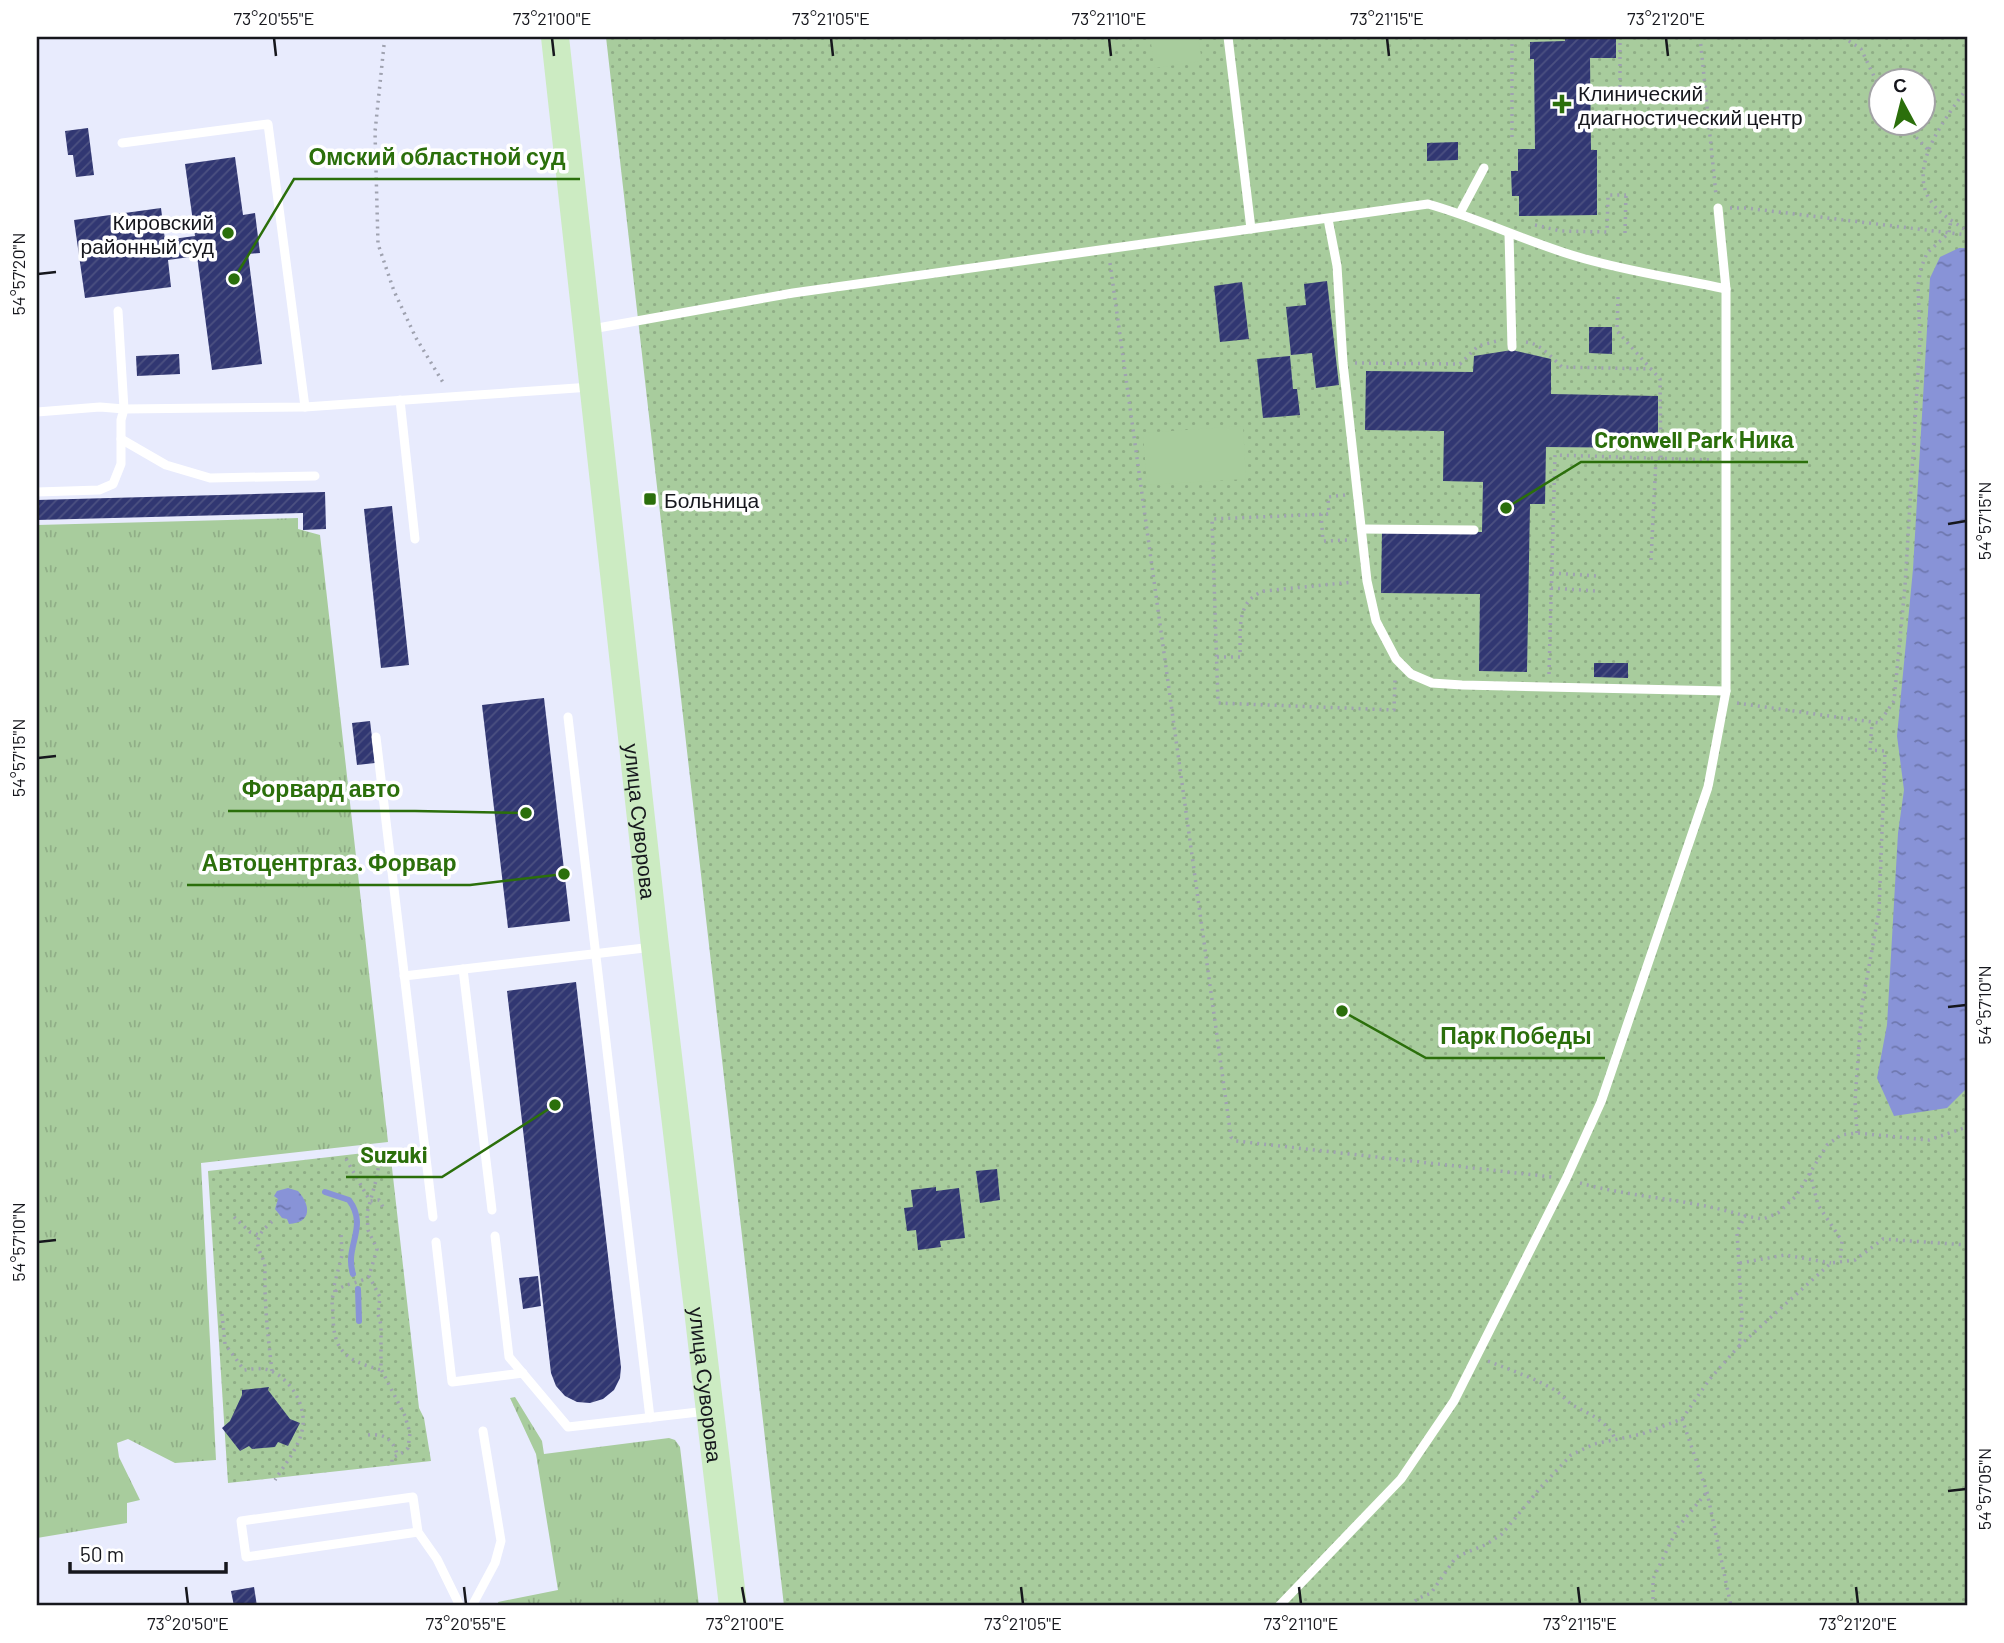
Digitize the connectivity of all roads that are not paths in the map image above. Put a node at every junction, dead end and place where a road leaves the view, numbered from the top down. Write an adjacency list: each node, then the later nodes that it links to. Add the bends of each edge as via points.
1 (555, 37): 12 (main road, улица Суворова)
2 (1228, 37): 8 (lane)
3 (122, 143): 16 (lane, via 268,124)
4 (1484, 168): 6 (lane)
5 (1718, 208): 10 (lane)
6 (1460, 214): 7 (lane, via 1428,205); 9 (lane)
7 (1328, 219): 8 (lane); 23 (lane, via 1337,266)
8 (1251, 229): 12 (lane, via 793,293)
9 (1510, 234): 10 (lane, via 1577,257); 13 (lane)
10 (1726, 289): 25 (lane)
11 (118, 311): 17 (lane)
12 (586, 330): 14 (main road, улица Суворова)
13 (1512, 344)
14 (593, 387): 15 (lane); 28 (main road, улица Суворова)
15 (400, 400): 16 (lane); 24 (lane)
16 (305, 407): 17 (lane)
17 (124, 409): 18 (lane); 19 (lane)
18 (37, 411)
19 (121, 439): 20 (lane, via 166,465 210,478); 21 (lane, via 121,464 113,484 99,490)
20 (315, 476)
21 (37, 492)
22 (1474, 530): 23 (lane)
23 (1362, 534): 25 (lane, via 1376,621 1396,659 1412,674 1432,683)
24 (415, 539)
25 (1726, 691): 44 (lane, via 1708,787 1601,1102 1566,1180 1454,1401 1401,1479)
26 (568, 717): 29 (lane)
27 (376, 737): 31 (lane)
28 (655, 946): 29 (lane); 37 (main road, улица Суворова)
29 (596, 953): 30 (lane); 38 (lane)
30 (463, 969): 31 (lane); 32 (lane)
31 (404, 976): 33 (lane)
32 (492, 1210)
33 (433, 1217)
34 (495, 1236): 36 (lane, via 509,1357)
35 (436, 1242): 36 (lane, via 452,1382)
36 (523, 1373): 38 (lane, via 568,1427)
37 (709, 1411): 38 (lane); 43 (main road, улица Суворова)
38 (650, 1418)
39 (483, 1431): 42 (lane, via 501,1541)
40 (418, 1532): 40 (lane, via 246,1558 241,1521 413,1496); 41 (lane, via 438,1559)
41 (460, 1606)
42 (472, 1606)
43 (733, 1606)
44 (1279, 1606)

